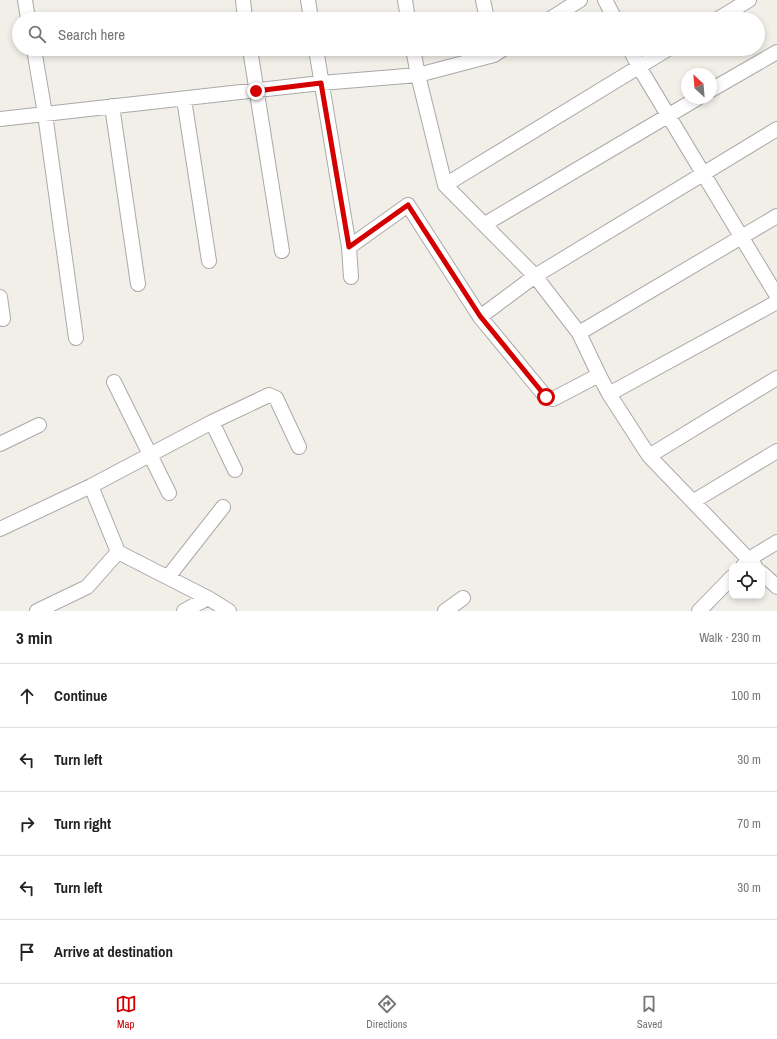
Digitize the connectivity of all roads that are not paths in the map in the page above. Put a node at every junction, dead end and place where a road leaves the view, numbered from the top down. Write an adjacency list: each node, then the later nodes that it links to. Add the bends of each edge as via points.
1 (25, 0): 9 (street)
2 (243, 0): 10 (street)
3 (308, 0): 11 (street)
4 (405, 0): 12 (street)
5 (483, 0): 13 (street)
6 (580, 0): 14 (street)
7 (605, 0): 15 (street)
8 (749, 0): 16 (street)
9 (27, 12)
10 (244, 12)
11 (310, 12)
12 (407, 12)
13 (486, 12)
14 (561, 12)
15 (611, 12)
16 (729, 12)
17 (777, 52): 28 (street)
18 (35, 56): 33 (street)
19 (251, 56): 29 (street)
20 (317, 56): 27 (street)
21 (414, 56): 26 (street)
22 (481, 56): 26 (street)
23 (634, 56): 25 (street)
24 (657, 56): 25 (street)
25 (639, 67): 34 (street); 38 (street)
26 (418, 75): 27 (street); 38 (street)
27 (321, 83): 29 (street); 42 (street)
28 (717, 87)
29 (256, 91): 30 (street); 43 (street)
30 (184, 99): 32 (street); 44 (street)
31 (687, 104): 34 (street)
32 (112, 106): 33 (street); 47 (street)
33 (45, 114): 35 (street); 54 (street)
34 (668, 115): 37 (street); 40 (street)
35 (0, 118)
36 (777, 129): 37 (street)
37 (703, 174): 41 (street); 45 (street)
38 (445, 185): 40 (street)
39 (777, 216): 41 (street)
40 (485, 224): 45 (street)
41 (741, 237): 48 (street); 53 (street)
42 (349, 247): 46 (street); 51 (street, via 408,205)
43 (282, 251)
44 (209, 261)
45 (535, 276): 51 (street); 53 (street)
46 (351, 277)
47 (138, 284)
48 (777, 296)
49 (0, 297): 52 (street)
50 (777, 302): 58 (street)
51 (480, 316): 55 (street, via 546,397 553,399)
52 (3, 319)
53 (579, 333): 55 (street)
54 (76, 338)
55 (599, 375): 58 (street)
56 (777, 378): 65 (street)
57 (114, 382): 64 (street)
58 (609, 394): 65 (street)
59 (212, 422): 62 (street, via 269,395 276,398); 64 (street); 66 (street)
60 (38, 425): 61 (street)
61 (0, 444)
62 (299, 448)
63 (777, 451): 69 (street)
64 (150, 455): 67 (street); 68 (street)
65 (648, 456): 69 (street)
66 (235, 470)
67 (91, 486): 71 (street); 73 (street)
68 (169, 493)
69 (694, 501): 74 (street)
70 (222, 507): 77 (street)
71 (0, 529)
72 (777, 542): 75 (street)
73 (118, 552): 77 (street); 82 (street, via 87,587)
74 (748, 563)
75 (750, 563)
76 (765, 576): 79 (street)
77 (168, 577): 80 (street)
78 (729, 580): 86 (street)
79 (777, 588)
80 (208, 598): 83 (street); 84 (street)
81 (463, 598): 85 (street)
82 (37, 611)
83 (184, 611)
84 (229, 611)
85 (445, 611)
86 (700, 611)

